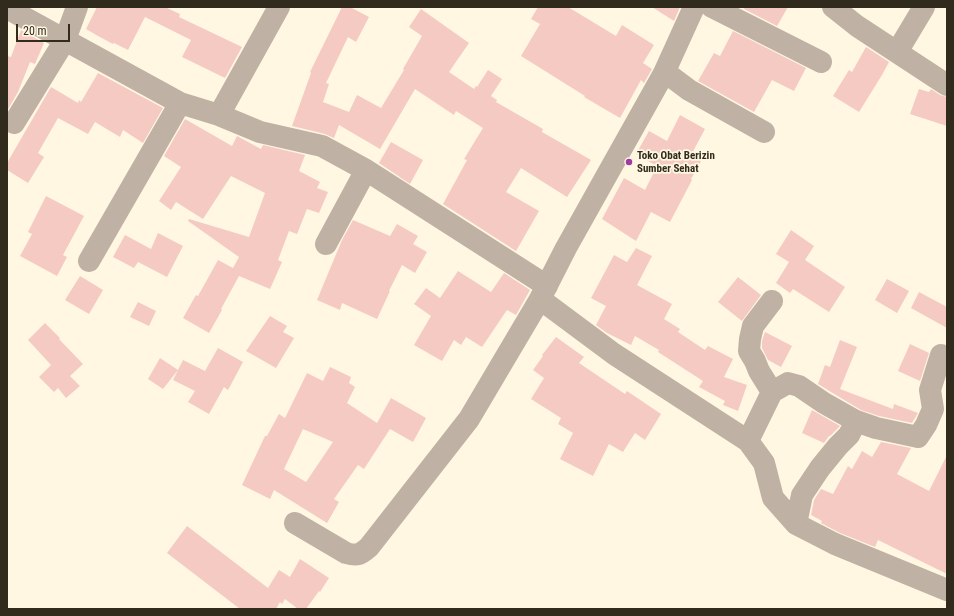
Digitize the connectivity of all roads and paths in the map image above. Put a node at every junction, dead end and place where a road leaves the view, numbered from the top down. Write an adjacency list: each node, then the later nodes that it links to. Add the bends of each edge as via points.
1 (77, 7): 8 (street)
2 (279, 7): 14 (street)
3 (694, 7): 11 (street)
4 (712, 7): 10 (street)
5 (833, 7): 9 (street)
6 (924, 7): 9 (street)
7 (7, 8): 8 (street)
8 (65, 40): 13 (street); 15 (street)
9 (897, 52): 12 (street)
10 (821, 62)
11 (664, 73): 16 (street); 20 (street)
12 (947, 85)
13 (180, 102): 14 (street); 19 (street)
14 (218, 115): 17 (street, via 260,132 322,146)
15 (14, 123)
16 (764, 132)
17 (366, 170): 18 (street); 20 (street)
18 (326, 244)
19 (89, 261)
20 (543, 293): 25 (street, via 614,354); 26 (street, via 469,419 364,552 358,555 346,553)
21 (772, 300): 23 (street, via 754,326 749,351)
22 (947, 358): 24 (street, via 941,356 930,390 933,409 918,437)
23 (772, 392): 24 (street, via 788,383 799,386); 25 (street)
24 (856, 421): 27 (street, via 849,436 820,468 802,495)
25 (748, 441): 27 (street, via 764,463 773,498)
26 (295, 523)
27 (796, 524): 28 (street, via 834,544)
28 (947, 590)

